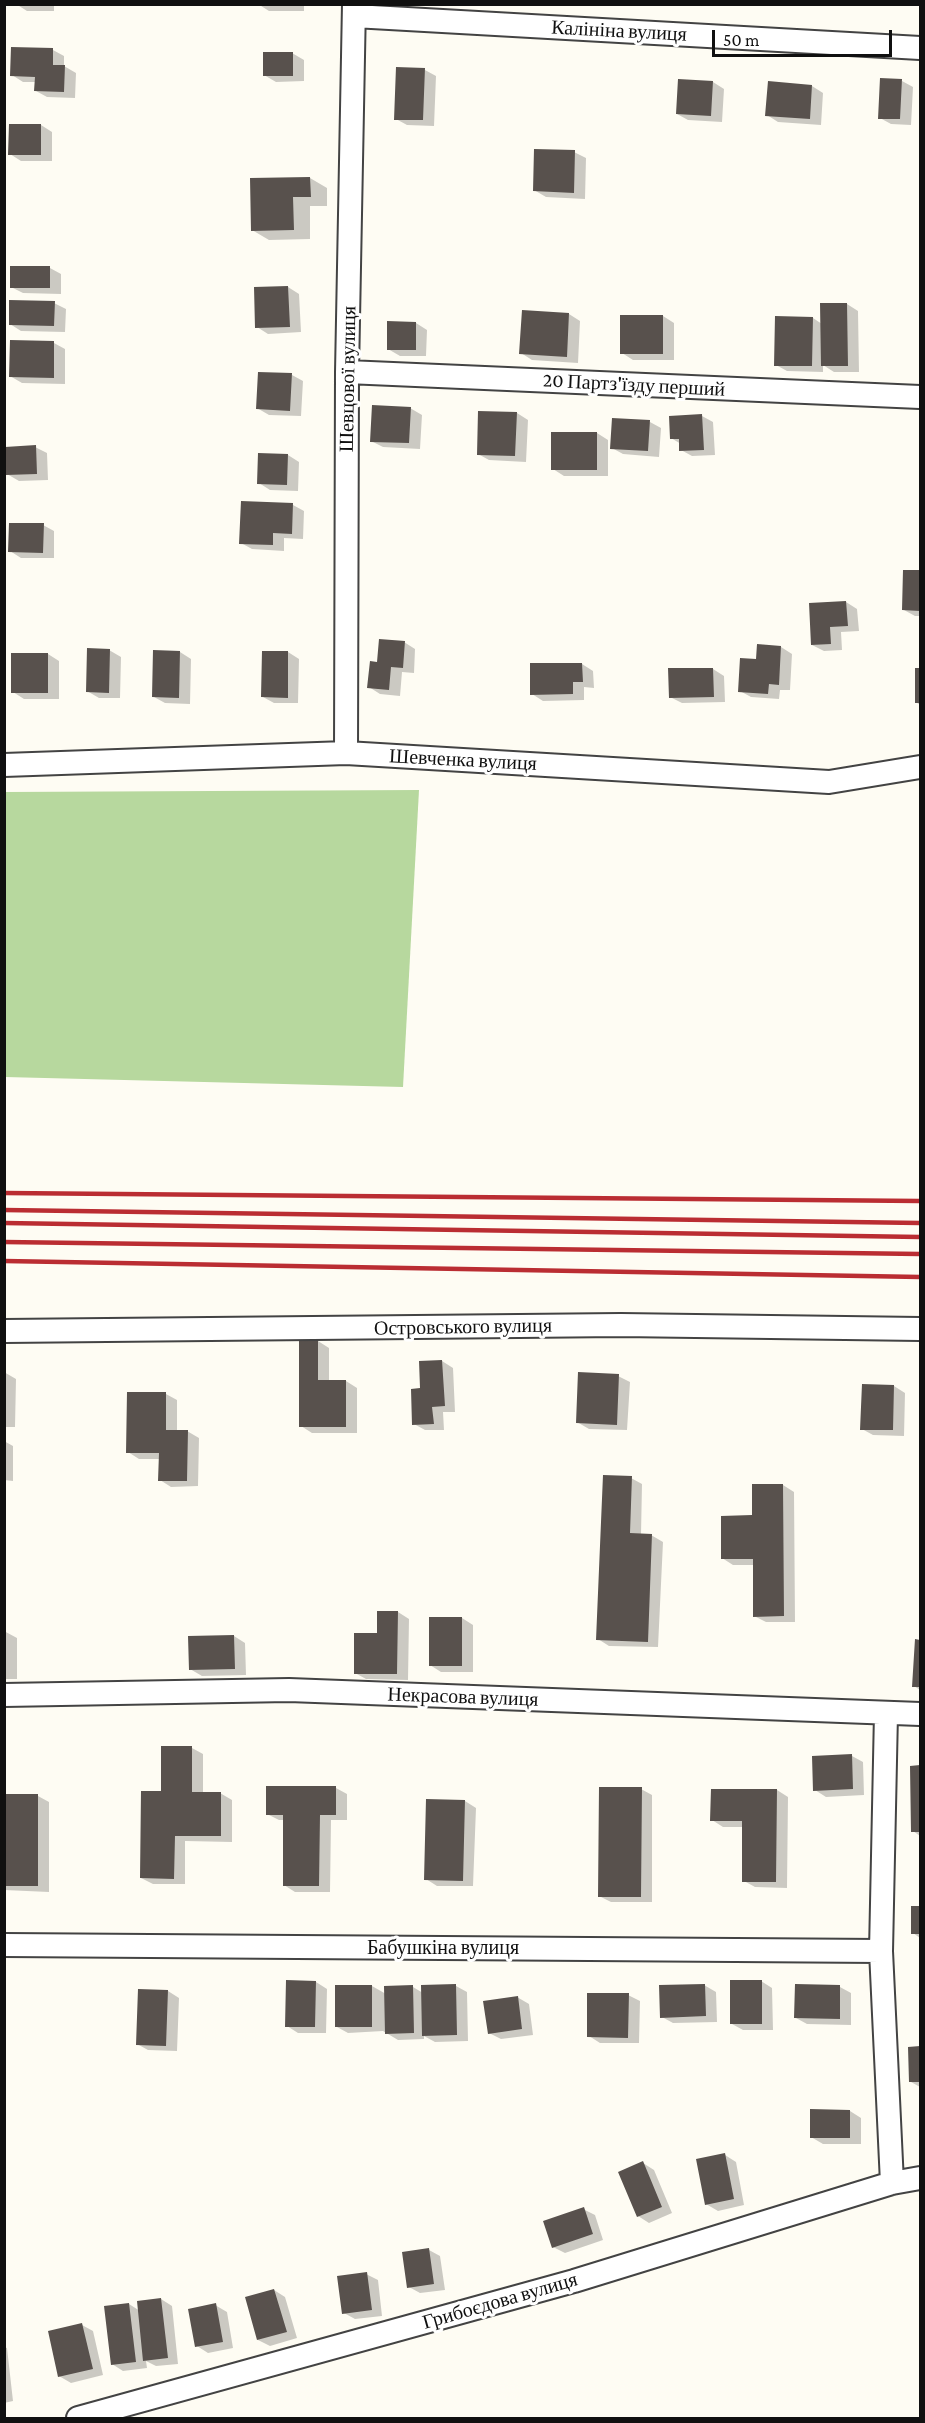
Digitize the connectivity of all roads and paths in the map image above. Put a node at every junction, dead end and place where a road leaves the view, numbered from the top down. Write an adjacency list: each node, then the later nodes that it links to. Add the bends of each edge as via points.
1 (354, 10): 2 (street, Калініна вулиця); 3 (street, Шевцової вулиця)
2 (921, 48)
3 (347, 372): 4 (street, 20 Партз'їзду перший); 5 (street, Шевцової вулиця)
4 (921, 398)
5 (346, 753): 6 (street, Шевченка вулиця); 7 (street, Шевченка вулиця, via 829,782)
6 (4, 765)
7 (921, 767)
8 (921, 1329): 9 (street, Островського вулиця, via 621,1325)
9 (4, 1331)
10 (4, 1695): 11 (street, Некрасова вулиця, via 289,1690)
11 (886, 1713): 12 (street, Некрасова вулиця); 14 (street)
12 (921, 1714)
13 (4, 1945): 14 (street, Бабушкіна вулиця)
14 (881, 1952): 16 (street)
15 (921, 2178): 16 (street, Грибоєдова вулиця)
16 (892, 2183): 17 (street, Грибоєдова вулиця, via 574,2281)
17 (78, 2418)

